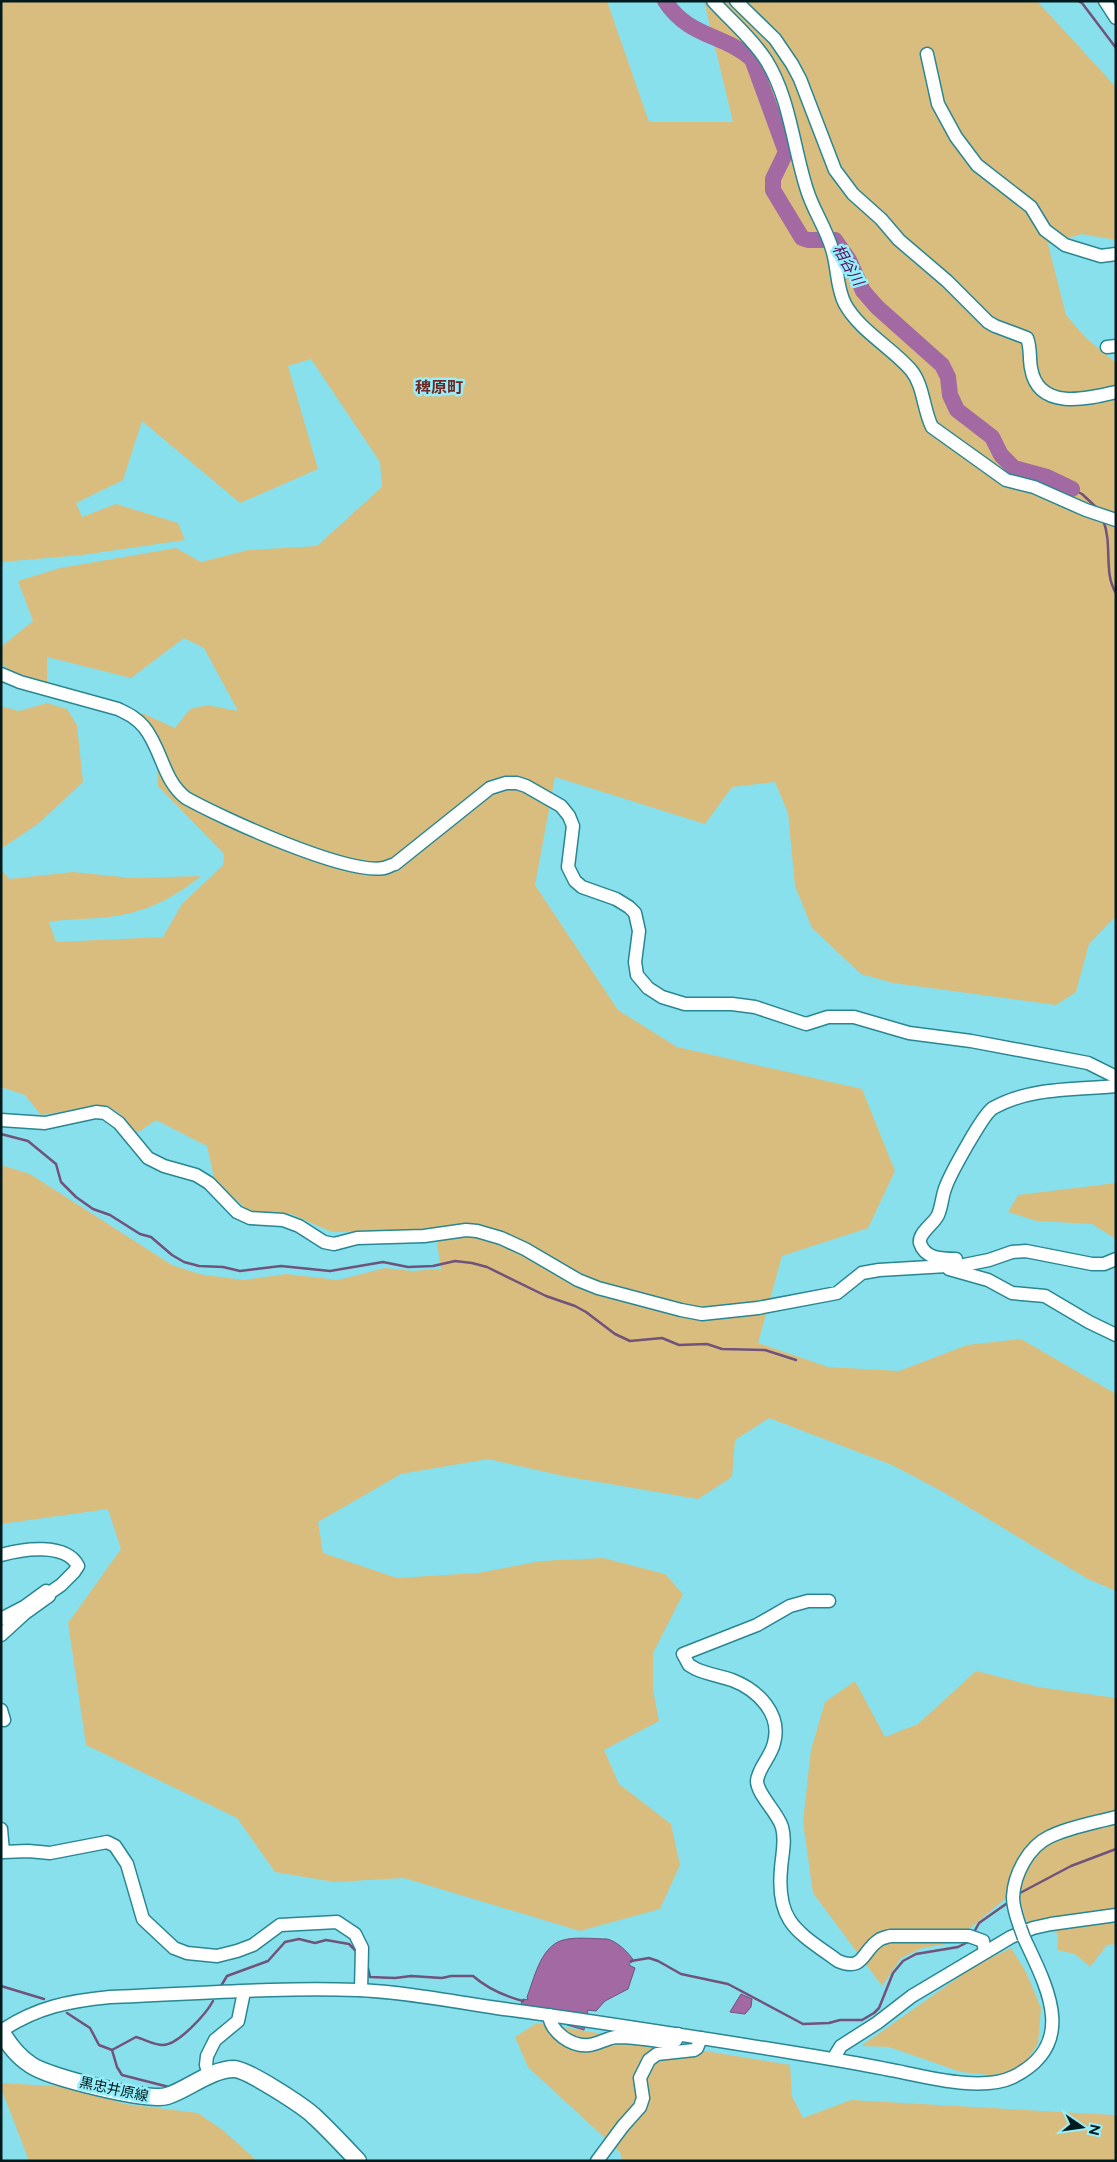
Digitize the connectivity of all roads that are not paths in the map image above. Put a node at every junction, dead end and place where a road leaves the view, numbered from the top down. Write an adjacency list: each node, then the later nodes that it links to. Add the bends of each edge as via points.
1 (713, 1): 8 (street, via 754,43 774,74 807,191 828,239 840,292 854,317 913,372 932,427 1006,480 1034,487)
2 (736, 1): 7 (street, via 775,39 792,64 835,170 853,194 988,322 1027,338 1030,369 1041,388 1049,394 1072,400 1087,400)
3 (1105, 1): 4 (street)
4 (1116, 18)
5 (927, 54): 6 (street, via 938,104 956,137 978,165 1031,207 1045,230 1062,243 1101,256)
6 (1116, 254)
7 (1116, 392)
8 (1116, 520)
9 (1, 674): 10 (street, via 133,716 152,738 172,784 186,798 298,849 337,861 384,868 395,864 490,788 517,783 536,790 569,816 572,826 568,867 575,881 582,887 616,899 635,914 639,931 635,962 637,976 662,997 685,1004 755,1006 806,1024 828,1016 854,1016 908,1033 971,1041 1088,1064)
10 (1116, 1077)
11 (1116, 1086): 14 (street, via 1035,1093 991,1109 946,1185 938,1217 921,1237 920,1243 927,1254 957,1259)
12 (1, 1120): 15 (street, via 45,1123 105,1113 119,1123 148,1158 210,1182 237,1212 250,1218 283,1220 334,1244 357,1238 477,1231 525,1249 598,1288 702,1314 758,1308 837,1293 862,1273)
13 (1116, 1259): 14 (street, via 1092,1264 1026,1250)
14 (964, 1265): 15 (street)
15 (939, 1267): 16 (street, via 988,1280 1012,1293 1045,1296)
16 (1116, 1335)
17 (1, 1554): 18 (street, via 32,1549 68,1554 74,1559 78,1566 74,1572)
18 (48, 1594): 20 (street, via 46,1591 24,1608); 21 (street)
19 (829, 1602): 25 (street, via 808,1601 790,1606 757,1624 683,1654 689,1665 696,1669 744,1686 771,1711 775,1740 771,1754 758,1774 757,1783 776,1814 785,1839 780,1892 783,1910 800,1933 844,1964 852,1965 862,1960 878,1940 890,1936 973,1936 983,1941)
20 (1, 1619)
21 (1, 1635)
22 (1116, 1817): 32 (street, via 1048,1837 1026,1858 1015,1885 1014,1909 1050,1997 1054,2017 1051,2035 1041,2055 1026,2070 1009,2079 988,2084 953,2081)
23 (1, 1829): 26 (street, via 3,1852 50,1853 107,1842 114,1846 126,1864 143,1919 174,1948 187,1953 217,1956 253,1944 280,1925 337,1922 355,1934 362,1948)
24 (1116, 1916): 25 (street, via 1033,1928)
25 (985, 1952): 32 (street, via 912,1996 841,2046)
26 (361, 1990): 27 (street); 28 (street)
27 (244, 1992): 29 (street, via 70,2001 40,2009); 33 (street, via 238,2020 215,2040 207,2056)
28 (549, 2015): 30 (street); 30 (street, via 550,2023 557,2031 578,2044 590,2045 614,2037 671,2043)
29 (1, 2031): 33 (main road, 黒忠井原線, via 9,2045 32,2066 121,2093 154,2098 167,2096)
30 (678, 2034): 31 (street)
31 (701, 2038): 32 (street); 35 (street, via 694,2050 657,2054 648,2060 640,2078 640,2107)
32 (833, 2059)
33 (209, 2076): 34 (main road, 黒忠井原線, via 234,2069 261,2081 314,2115)
34 (358, 2161)
35 (596, 2161)

